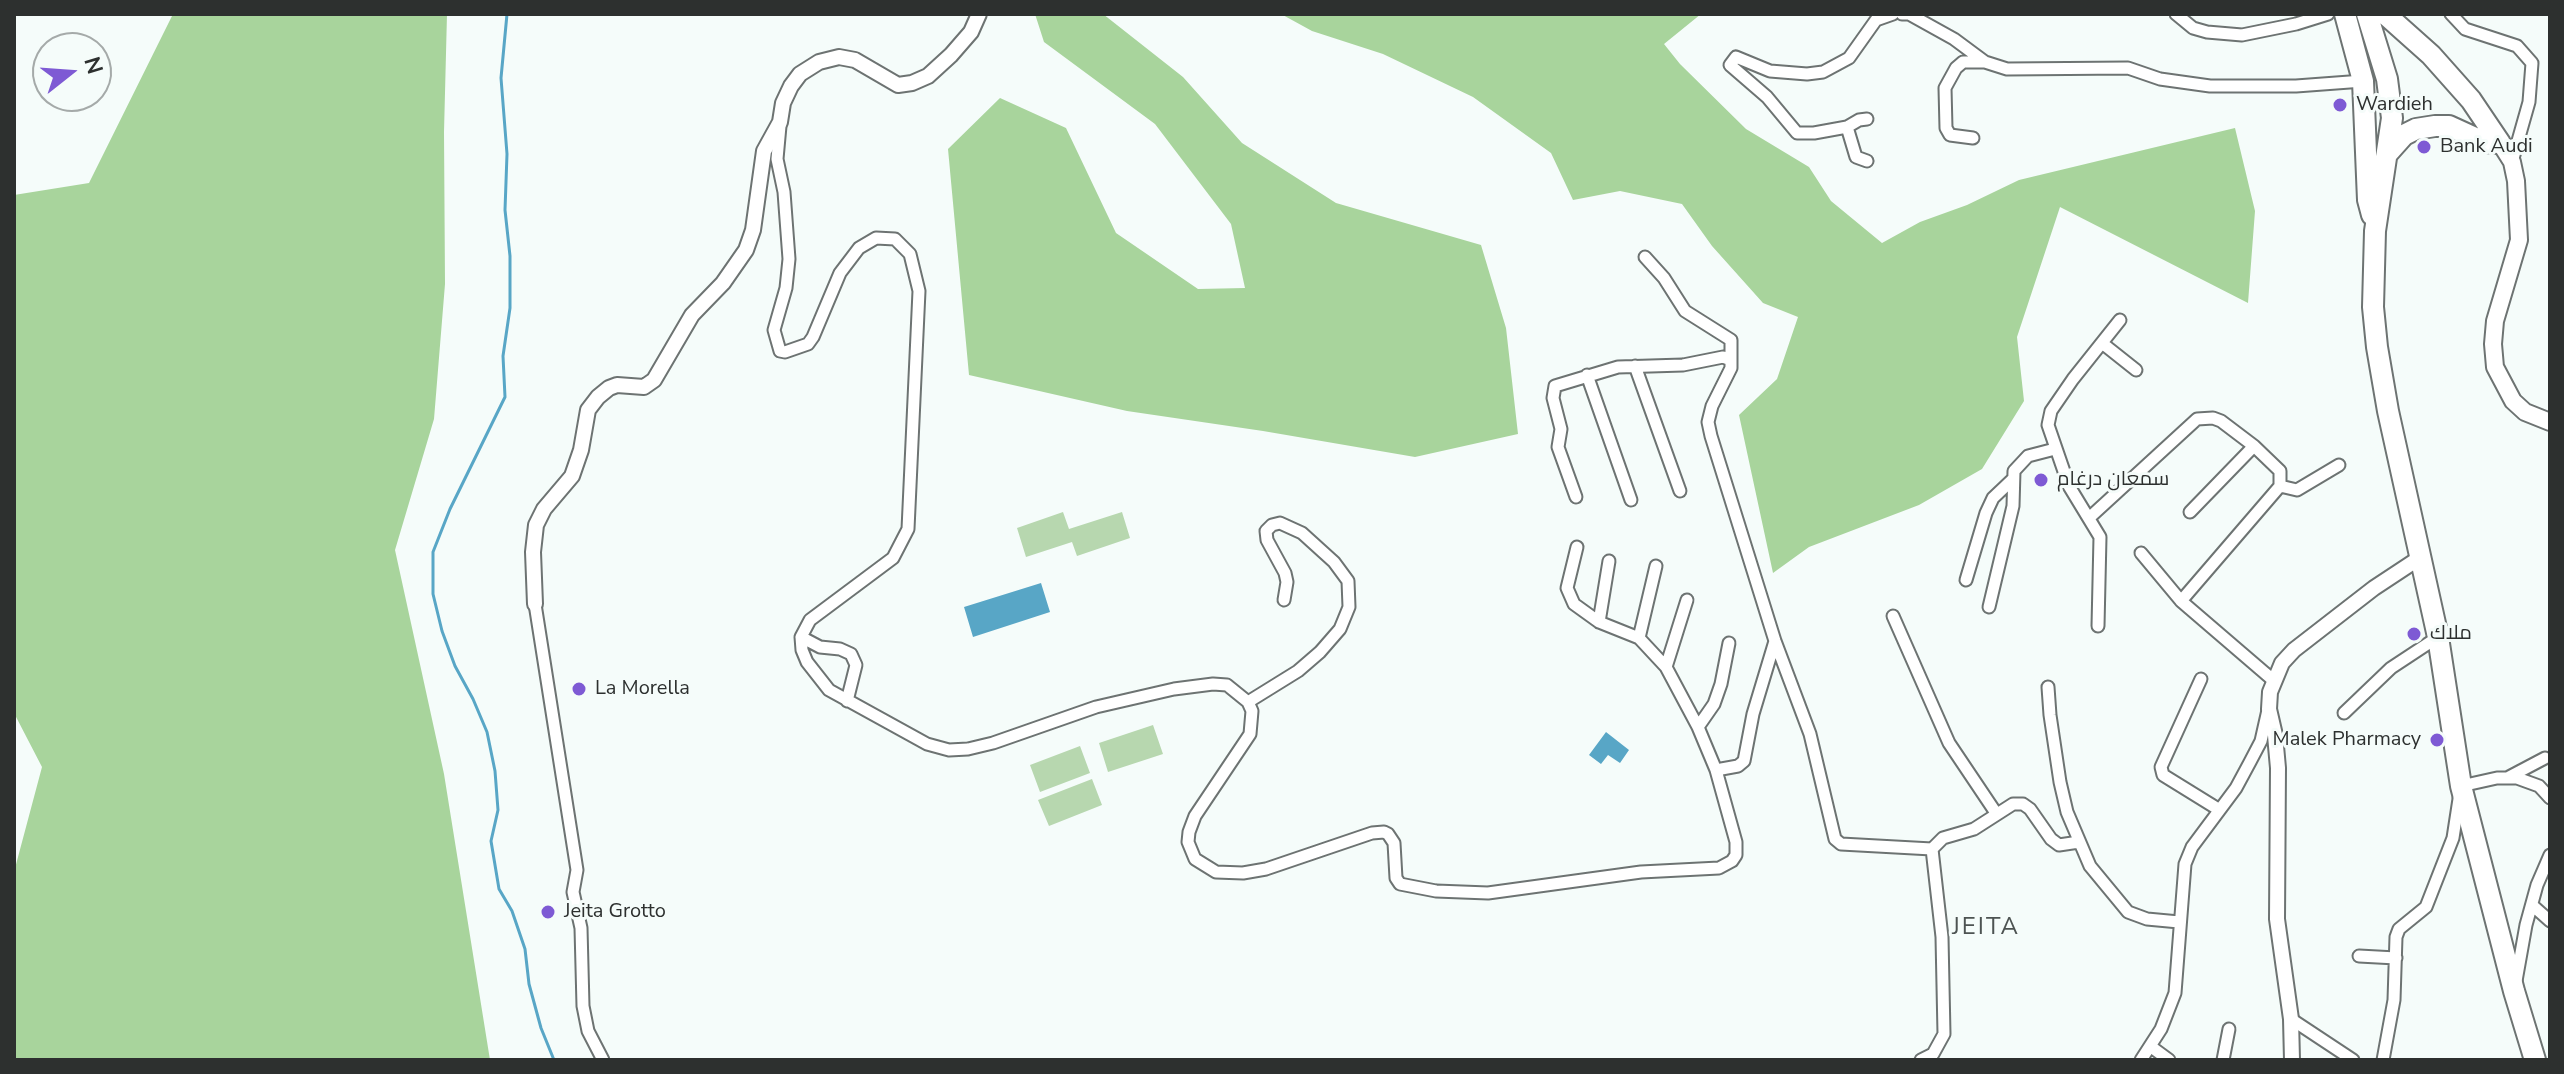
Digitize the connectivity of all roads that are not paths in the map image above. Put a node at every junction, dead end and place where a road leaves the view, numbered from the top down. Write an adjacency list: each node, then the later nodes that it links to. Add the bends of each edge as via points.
1 (979, 14): 14 (street, via 951,55 912,83 890,82 855,60 819,62 791,86)
2 (1893, 14): 15 (street, via 1876,20 1849,58 1823,72 1770,71 1736,57 1730,65 1797,133)
3 (1902, 14): 10 (street, via 1954,39)
4 (2176, 14): 5 (street, via 2193,28 2242,35)
5 (2328, 14)
6 (2345, 14): 11 (highway)
7 (2367, 14): 12 (highway, via 2387,79)
8 (2385, 14): 18 (highway, via 2431,55)
9 (2451, 14): 21 (street, via 2465,29 2517,46 2532,63 2530,94)
10 (1985, 62): 11 (street, via 2017,70 2128,68 2201,86); 17 (street, via 1963,62 1945,88 1946,128 1950,135)
11 (2363, 81): 12 (highway); 22 (highway, via 2368,200)
12 (2392, 118): 16 (highway); 19 (highway)
13 (1867, 119): 15 (street)
14 (780, 122): 50 (street, via 764,151 746,250 692,315 654,380 644,387 609,388 588,410 572,476 536,525); 55 (street, via 777,159 789,251 774,330 780,351 808,344 840,273 859,248 876,238 895,239 910,254 919,291 908,529 893,558 810,620)
15 (1847, 127): 20 (street, via 1856,157)
16 (2416, 129): 18 (highway, via 2449,126 2484,142); 19 (highway)
17 (1973, 138)
18 (2500, 143): 21 (main road)
19 (2387, 154): 22 (highway)
20 (1867, 161)
21 (2512, 162): 30 (main road, via 2519,240 2495,321 2495,367 2513,401)
22 (2375, 231): 43 (highway, via 2377,347)
23 (1645, 257): 26 (street, via 1685,311 1731,340)
24 (2120, 320): 25 (street)
25 (2102, 343): 28 (street); 32 (street, via 2051,411 2049,431)
26 (1731, 360): 27 (street); 58 (street, via 1708,422)
27 (1635, 366): 29 (street); 36 (street)
28 (2136, 370)
29 (1587, 375): 37 (street, via 1553,391 1561,429 1558,447); 38 (street)
30 (2550, 422)
31 (2254, 446): 35 (street, via 2280,471); 39 (street); 40 (street, via 2221,421 2197,419)
32 (2055, 449): 34 (street, via 2023,459); 40 (street)
33 (2339, 465): 35 (street, via 2297,490)
34 (2012, 480): 46 (street, via 1986,513); 51 (street, via 2013,506)
35 (2280, 486): 49 (street)
36 (1680, 491)
37 (1576, 497)
38 (1631, 500)
39 (2190, 512)
40 (2089, 518): 54 (street, via 2100,537)
41 (1577, 547): 53 (street, via 1569,596)
42 (2141, 553): 49 (street)
43 (2421, 557): 56 (highway); 62 (street, via 2294,650)
44 (1609, 561): 53 (street)
45 (1656, 566): 57 (street)
46 (1966, 580)
47 (1284, 600): 65 (street, via 1285,573 1266,531 1280,523 1302,533 1334,562 1348,581 1349,607 1340,629 1320,652)
48 (1687, 600): 60 (street)
49 (2181, 601): 62 (street)
50 (535, 604): 89 (street, via 577,870 573,892 581,928 583,1006)
51 (1989, 607)
52 (1893, 616): 75 (street, via 1949,743)
53 (1599, 622): 57 (street)
54 (2098, 626)
55 (801, 637): 64 (street, via 814,672); 64 (street, via 851,654 856,665)
56 (2438, 637): 67 (street, via 2391,668); 72 (highway)
57 (1639, 638): 60 (street)
58 (1775, 641): 70 (street, via 1744,761); 77 (street, via 1810,734 1835,839 1841,844)
59 (1729, 643): 68 (street, via 1718,694)
60 (1666, 667): 68 (street)
61 (2201, 679): 74 (street, via 2161,767 2163,775)
62 (2273, 680): 66 (street)
63 (2048, 687): 76 (street, via 2060,782)
64 (847, 701): 65 (street, via 927,744 949,750 993,743 1096,707 1174,689 1227,685)
65 (1248, 702): 70 (street, via 1250,734 1189,832 1195,859 1216,872 1266,869 1380,832 1394,843 1400,884 1436,891 1488,893 1641,872 1719,868 1732,861 1736,850)
66 (2269, 709): 74 (street, via 2261,741); 85 (street, via 2278,768 2277,919)
67 (2344, 713)
68 (1698, 727): 70 (street)
69 (2545, 758): 71 (street)
70 (1716, 770)
71 (2509, 777): 72 (street); 73 (street, via 2539,786)
72 (2461, 786): 83 (street, via 2444,864 2426,907 2399,929); 84 (highway)
73 (2550, 798)
74 (2218, 809): 81 (street, via 2185,864)
75 (1996, 813): 76 (street, via 2023,804 2059,845); 77 (street, via 1974,829 1943,838)
76 (2079, 842): 81 (street, via 2090,866 2128,912)
77 (1932, 849): 90 (street, via 1942,937 1944,1034 1933,1054)
78 (2550, 855): 79 (street)
79 (2532, 905): 80 (street); 84 (street)
80 (2550, 921)
81 (2179, 922): 87 (street, via 2175,993)
82 (2359, 956): 83 (street)
83 (2396, 958): 96 (street)
84 (2514, 991): 97 (highway)
85 (2291, 1019): 88 (street); 94 (street)
86 (2229, 1029): 93 (street)
87 (2150, 1046): 91 (street); 92 (street)
88 (2340, 1055): 95 (street)
89 (603, 1060)
90 (1921, 1060)
91 (2141, 1060)
92 (2169, 1060)
93 (2223, 1060)
94 (2292, 1060)
95 (2353, 1060)
96 (2383, 1060)
97 (2535, 1060)

